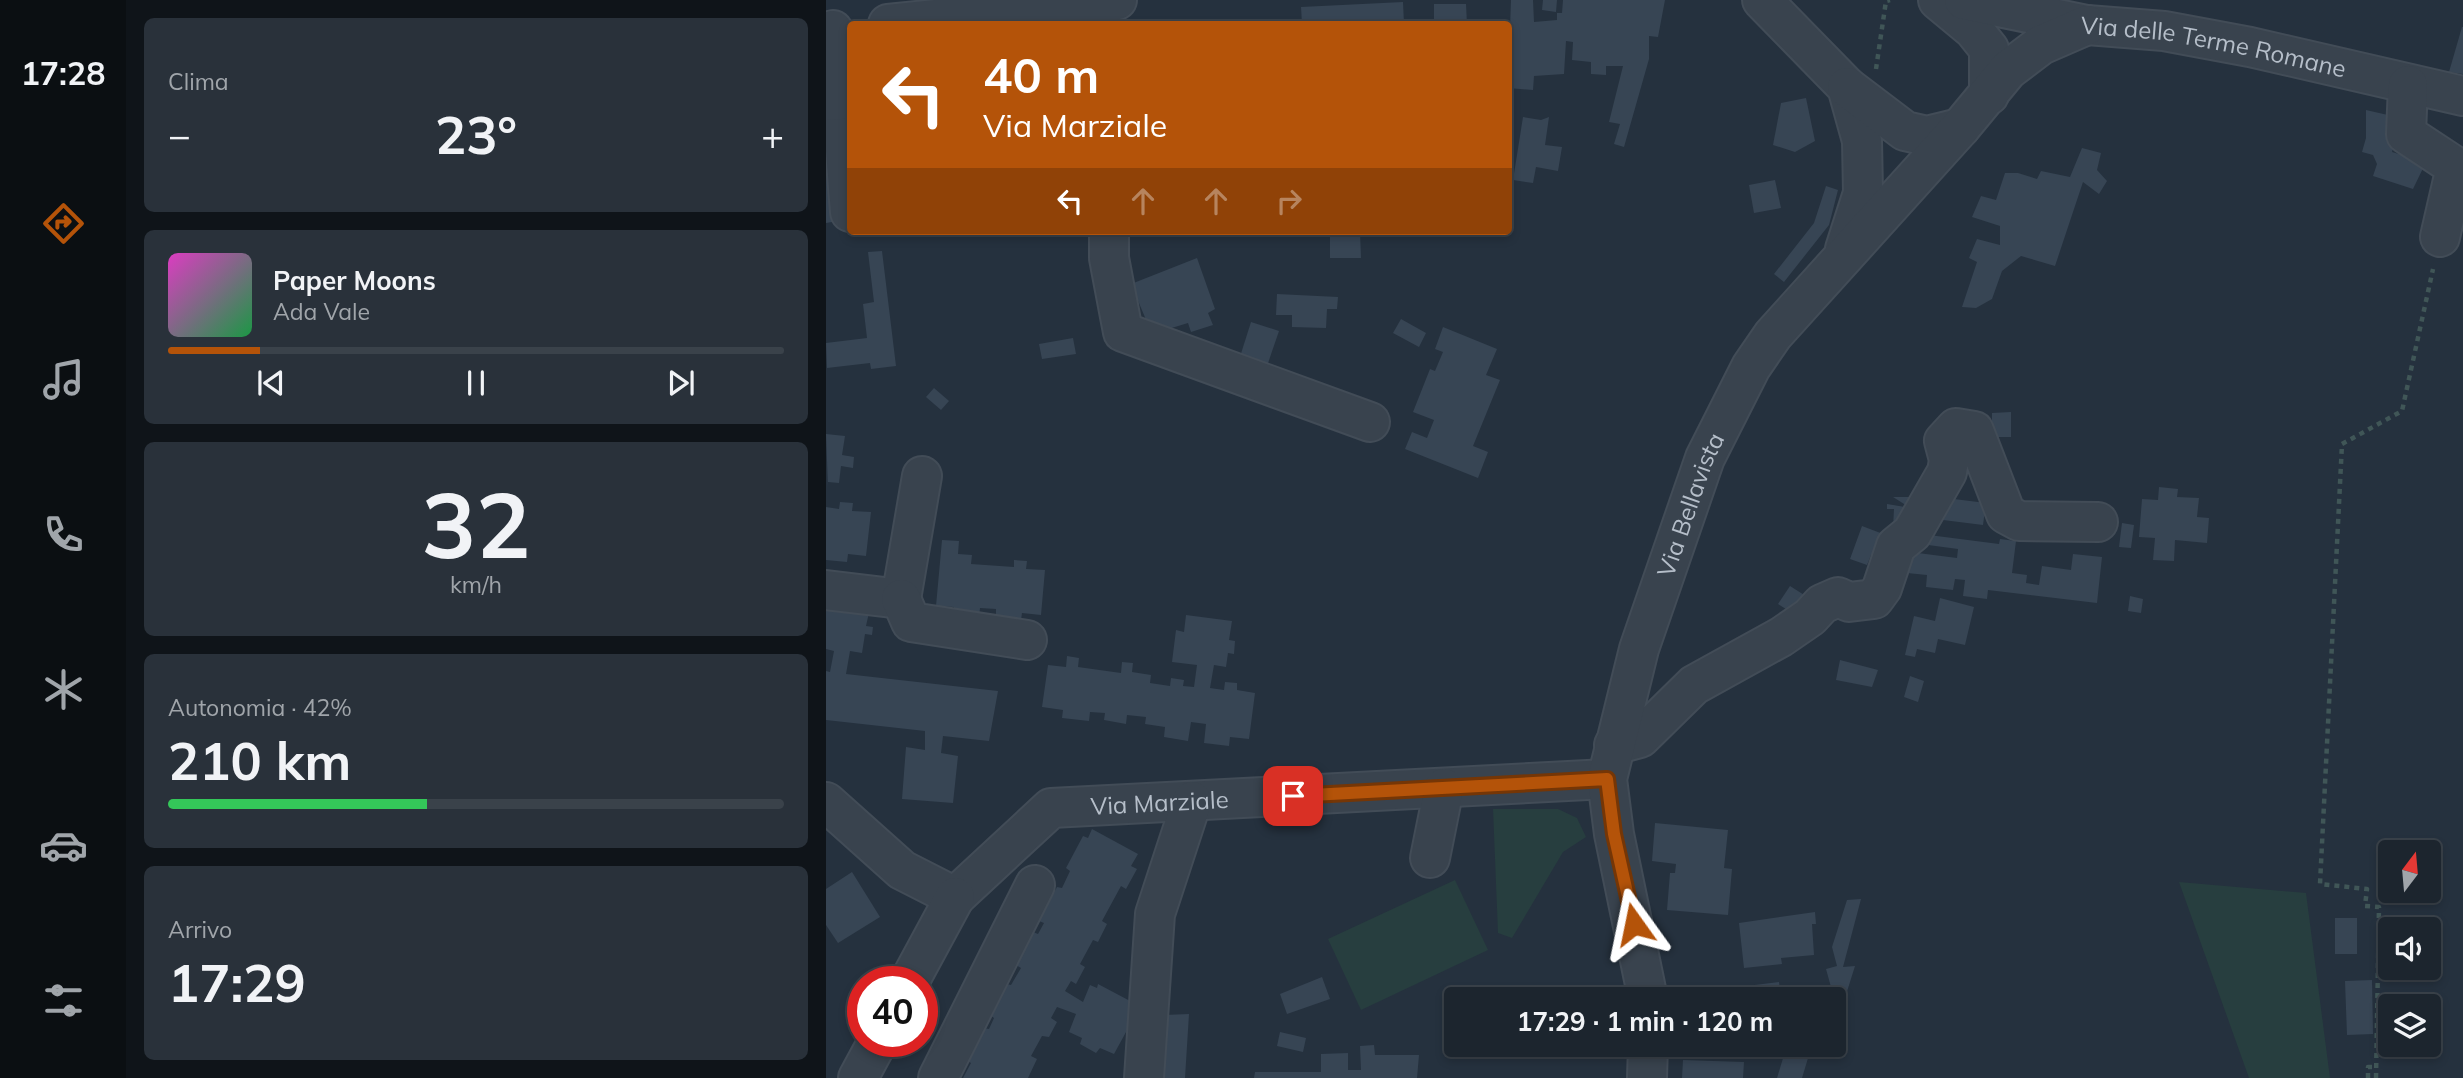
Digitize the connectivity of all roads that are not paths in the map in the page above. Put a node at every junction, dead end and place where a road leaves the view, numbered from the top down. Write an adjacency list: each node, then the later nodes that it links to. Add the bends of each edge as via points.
1 (1762, 0): 9 (street)
2 (1938, 0): 10 (street, via 1989,49)
3 (1964, 0): 6 (street, Via delle Terme Romane)
4 (1108, 9): 5 (street)
5 (932, 21)
6 (2087, 25): 8 (street, Via delle Terme Romane, via 2164,31 2250,47); 10 (street, Via Bellavista, via 2041,45 2008,70)
7 (837, 30): 12 (street)
8 (2408, 85): 11 (street, Via delle Terme Romane); 16 (street, via 2406,134 2456,167)
9 (1847, 87): 13 (street, via 1905,131 1927,136); 17 (street, via 1862,141 1863,193)
10 (1989, 95): 13 (street, Via Bellavista)
11 (2463, 96)
12 (833, 101): 14 (street)
13 (1960, 128): 17 (street, Via Bellavista)
14 (847, 192)
15 (1109, 235): 18 (street, via 1109,258 1124,332)
16 (2440, 237)
17 (1842, 261): 24 (street, Via Bellavista, via 1773,335 1751,367 1705,458 1639,649)
18 (1370, 422)
19 (922, 475): 22 (street)
20 (2098, 523): 24 (street, Via Marziale, via 2019,521 2006,514 1974,431 1956,428 1944,441 1949,460 1940,487 1912,533 1896,546 1874,599 1849,602 1838,597 1822,604 1781,637 1694,685)
21 (826, 590): 22 (street)
22 (901, 599): 23 (street, via 911,622)
23 (1027, 639)
24 (1611, 762): 25 (street, Via Marziale); 32 (street, Via Bellavista, via 1614,834)
25 (1444, 788): 26 (street, Via Marziale); 28 (street)
26 (1192, 801): 30 (street, Via Marziale, via 1051,808); 37 (street, via 1155,914)
27 (826, 802): 30 (street, via 902,870)
28 (1430, 858)
29 (1035, 885): 36 (street)
30 (955, 897): 31 (street, Via Marziale)
31 (918, 966)
32 (1646, 987)
33 (869, 1057): 35 (street)
34 (1648, 1057): 38 (street)
35 (858, 1078)
36 (938, 1078)
37 (1144, 1078)
38 (1647, 1078)

